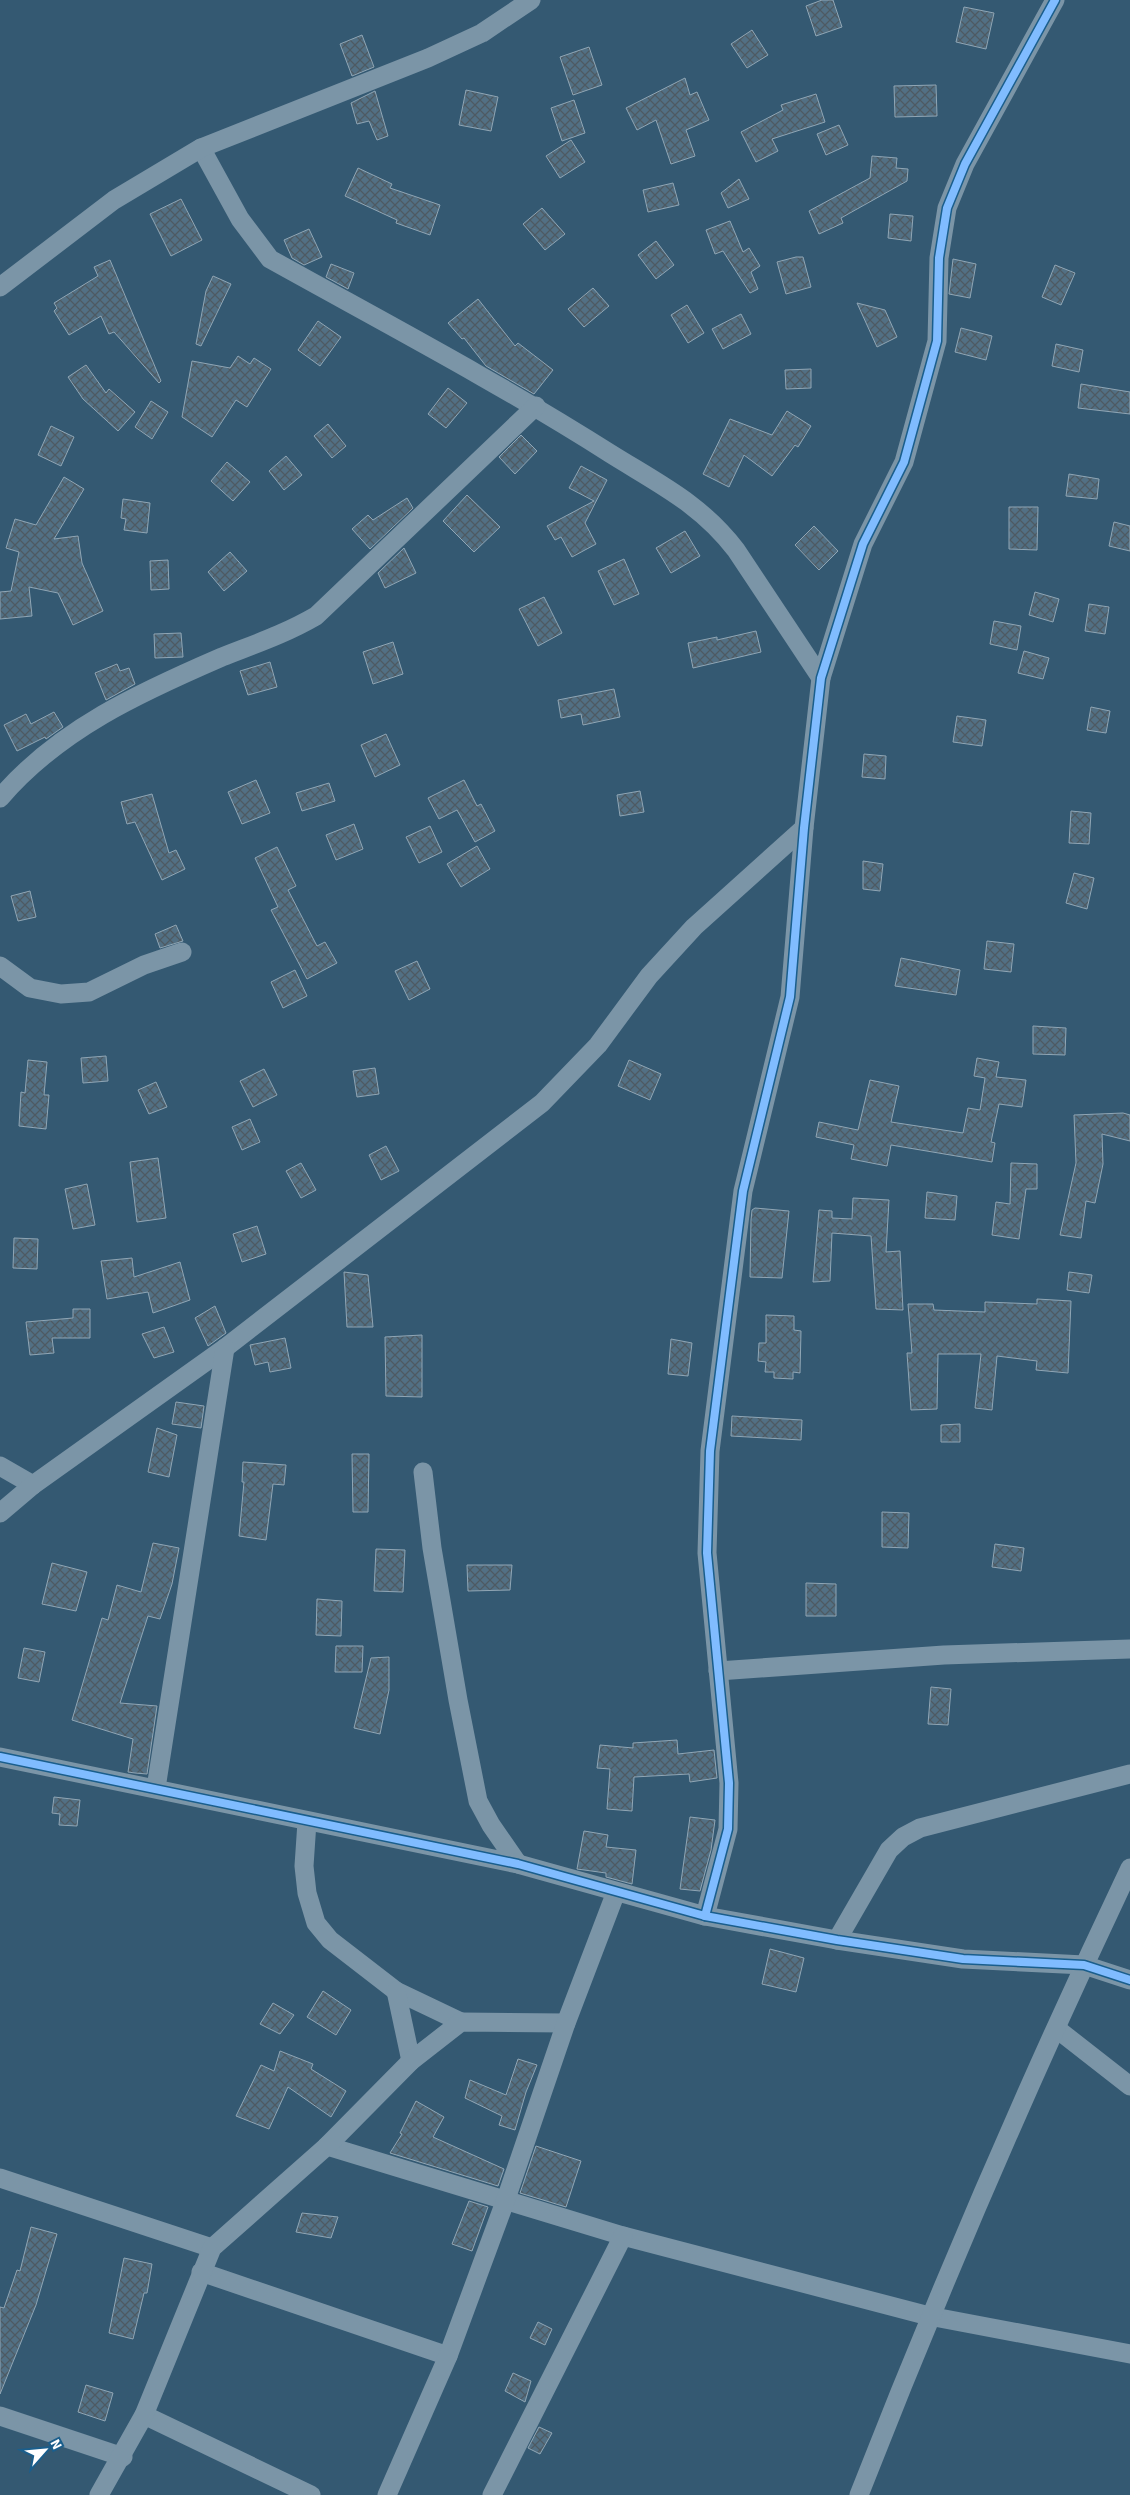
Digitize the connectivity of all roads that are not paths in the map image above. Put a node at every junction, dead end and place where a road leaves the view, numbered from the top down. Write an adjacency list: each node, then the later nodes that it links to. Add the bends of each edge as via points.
1 (531, 0): 3 (street, via 482,33 428,58)
2 (1055, 0): 6 (street, via 965,164 947,208 939,258 937,341 904,462 862,544)
3 (201, 148): 4 (street, via 114,200); 5 (street, via 240,219 270,259)
4 (0, 287)
5 (536, 406): 6 (street, via 692,504 723,533); 7 (street, via 316,616 283,634 134,696 33,762)
6 (821, 678): 8 (street)
7 (0, 798)
8 (804, 828): 11 (street, via 694,927 649,976 598,1045 542,1103); 17 (street, via 790,997 743,1191 710,1451 707,1553)
9 (182, 952): 10 (street, via 89,992 61,994 30,988)
10 (0, 966)
11 (225, 1348): 14 (street); 20 (street)
12 (0, 1466): 14 (street)
13 (423, 1472): 22 (street, via 432,1548 478,1801 490,1825)
14 (33, 1485): 15 (street)
15 (0, 1513)
16 (1130, 1649): 17 (street, via 944,1655)
17 (718, 1671): 25 (street, via 729,1783 728,1830)
18 (0, 1757): 20 (street)
19 (1130, 1774): 26 (street, via 920,1828 903,1837 889,1850)
20 (156, 1788): 21 (street)
21 (307, 1822): 22 (street); 29 (street, via 304,1866 307,1893 316,1923 330,1940)
22 (518, 1864): 24 (street)
23 (1130, 1868): 27 (street)
24 (616, 1892): 25 (street); 31 (street)
25 (705, 1916): 26 (street)
26 (837, 1940): 27 (street, via 963,1959)
27 (1084, 1965): 28 (street); 32 (street)
28 (1130, 1980)
29 (396, 1990): 30 (street); 33 (street)
30 (461, 2022): 31 (street); 33 (street)
31 (566, 2023): 37 (street)
32 (1057, 2028): 34 (street); 41 (street)
33 (412, 2061): 35 (street)
34 (1130, 2086)
35 (327, 2146): 37 (street); 39 (street)
36 (0, 2178): 39 (street)
37 (506, 2199): 38 (street); 43 (street)
38 (623, 2236): 41 (street); 50 (street)
39 (212, 2248): 40 (street)
40 (201, 2272): 43 (street); 45 (street)
41 (929, 2316): 42 (street); 51 (street)
42 (1130, 2354)
43 (448, 2356): 49 (street)
44 (0, 2416): 46 (street)
45 (144, 2416): 46 (street); 48 (street)
46 (122, 2457): 47 (street)
47 (100, 2495)
48 (311, 2495)
49 (387, 2495)
50 (492, 2495)
51 (858, 2495)

